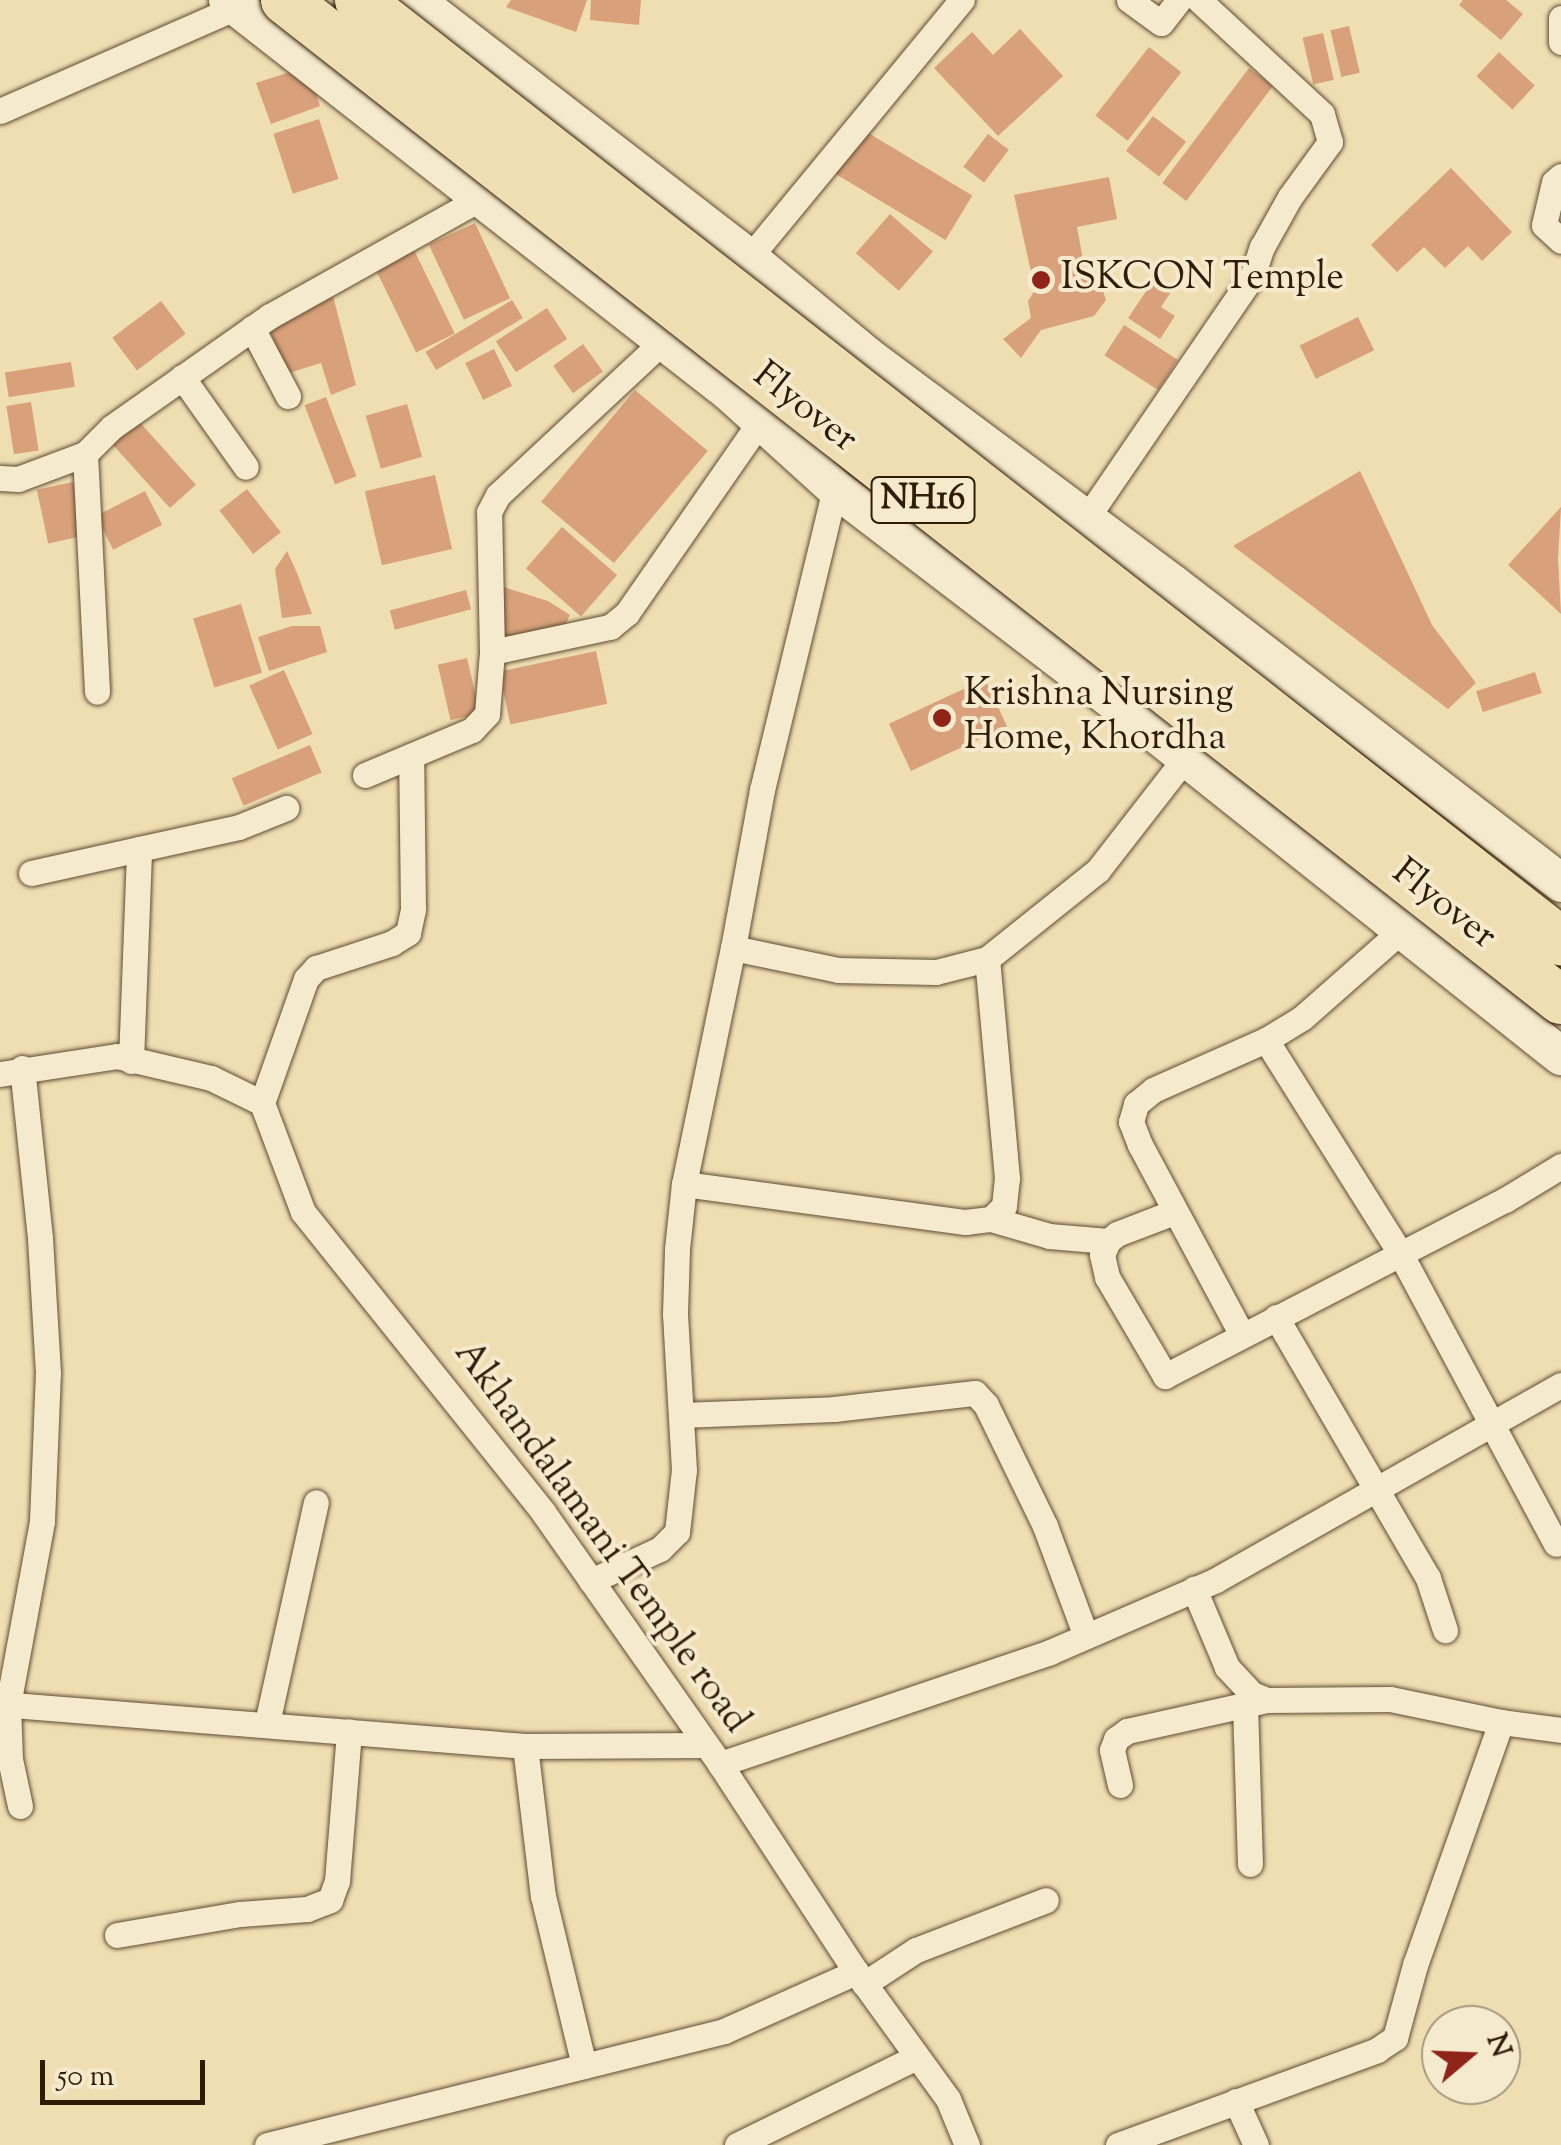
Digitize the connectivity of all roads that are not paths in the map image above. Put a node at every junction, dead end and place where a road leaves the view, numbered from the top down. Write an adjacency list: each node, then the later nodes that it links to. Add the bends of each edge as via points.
1 (285, 0): 41 (highway, Flyover / NH16, bridge)
2 (359, 0): 37 (highway, Flyover / NH16, bridge)
3 (415, 0): 15 (street)
4 (1130, 0): 5 (street, via 1161,23)
5 (1179, 0)
6 (1198, 0): 25 (street, via 1322,114 1330,142 1290,198 1252,277)
7 (232, 4): 11 (street); 13 (street)
8 (948, 5): 15 (street)
9 (1561, 18): 10 (street)
10 (1561, 42)
11 (0, 111)
12 (1561, 176): 14 (street, via 1544,225)
13 (481, 198): 16 (street); 17 (street)
14 (1561, 241)
15 (749, 258): 25 (street, via 866,356)
16 (252, 328): 18 (street); 19 (street)
17 (663, 341): 20 (street); 26 (street, via 498,495 489,512)
18 (182, 378): 21 (street, via 112,426); 22 (street)
19 (288, 396)
20 (762, 419): 24 (street); 26 (street, via 610,627)
21 (85, 454): 23 (street, via 18,479); 27 (street)
22 (246, 467)
23 (0, 478)
24 (836, 488): 29 (street); 38 (street, via 762,790)
25 (1086, 519): 34 (street)
26 (492, 652): 28 (street, via 487,714 472,730)
27 (97, 692)
28 (411, 756): 30 (street); 46 (street, via 408,933 316,968 306,979)
29 (1186, 758): 36 (street); 39 (street, via 1098,870)
30 (365, 774)
31 (286, 808): 32 (street, via 239,827)
32 (139, 848): 33 (street); 44 (street)
33 (31, 874)
34 (1561, 884)
35 (1561, 897): 40 (street)
36 (1404, 928): 40 (street); 42 (street, via 1302,1018)
37 (1561, 940)
38 (733, 948): 39 (street, via 838,970 936,972); 48 (street)
39 (986, 958): 50 (street, via 1007,1178 1007,1198)
40 (1486, 996): 43 (street)
41 (1561, 1000)
42 (1266, 1040): 49 (street, via 1153,1090 1136,1104 1131,1122); 52 (street)
43 (1561, 1056)
44 (131, 1061): 45 (street, via 118,1056); 46 (street, via 211,1078)
45 (11, 1071): 66 (street, via 40,1238 48,1373 42,1521)
46 (262, 1103): 61 (street, Akhandalamani Temple road, via 303,1212 544,1512)
47 (1561, 1166): 52 (street)
48 (684, 1184): 50 (street, via 964,1222); 56 (street, via 675,1314)
49 (1174, 1212): 51 (street); 54 (street)
50 (991, 1219): 51 (street, via 1049,1236)
51 (1108, 1241): 54 (street, via 1102,1256 1107,1276 1166,1376)
52 (1400, 1253): 53 (street); 57 (street)
53 (1276, 1317): 54 (street); 58 (street)
54 (1242, 1335)
55 (1561, 1385): 57 (street)
56 (681, 1415): 61 (street, via 683,1503 677,1532 660,1549); 64 (street, via 834,1409 975,1393 1045,1526)
57 (1494, 1424): 58 (street); 60 (street)
58 (1374, 1487): 62 (street); 63 (street, via 1428,1578)
59 (316, 1502): 68 (street)
60 (1556, 1544)
61 (591, 1581): 72 (street, Akhandalamani Temple road)
62 (1194, 1589): 64 (street); 65 (street, via 1227,1667)
63 (1446, 1630)
64 (1086, 1636): 72 (street)
65 (1256, 1702): 67 (street, via 1390,1698); 73 (street, via 1127,1731 1112,1750); 75 (street)
66 (4, 1704): 68 (street); 74 (street)
67 (1501, 1722): 69 (street); 81 (street, via 1395,2038)
68 (266, 1723): 70 (street)
69 (1561, 1730)
70 (349, 1731): 71 (street); 77 (street, via 330,1900 307,1909)
71 (525, 1746): 72 (street); 80 (street, via 543,1896)
72 (712, 1755): 78 (street, Akhandalamani Temple road)
73 (1120, 1785)
74 (20, 1806)
75 (1250, 1864)
76 (1046, 1900): 78 (street)
77 (117, 1935)
78 (860, 1978): 79 (street, Akhandalamani Temple road); 80 (street, via 724,2031)
79 (917, 2057): 83 (street); 84 (street, Akhandalamani Temple road, via 948,2099)
80 (584, 2066): 82 (street)
81 (1236, 2102): 85 (street); 86 (street)
82 (268, 2145)
83 (737, 2145)
84 (967, 2145)
85 (1118, 2145)
86 (1256, 2145)

